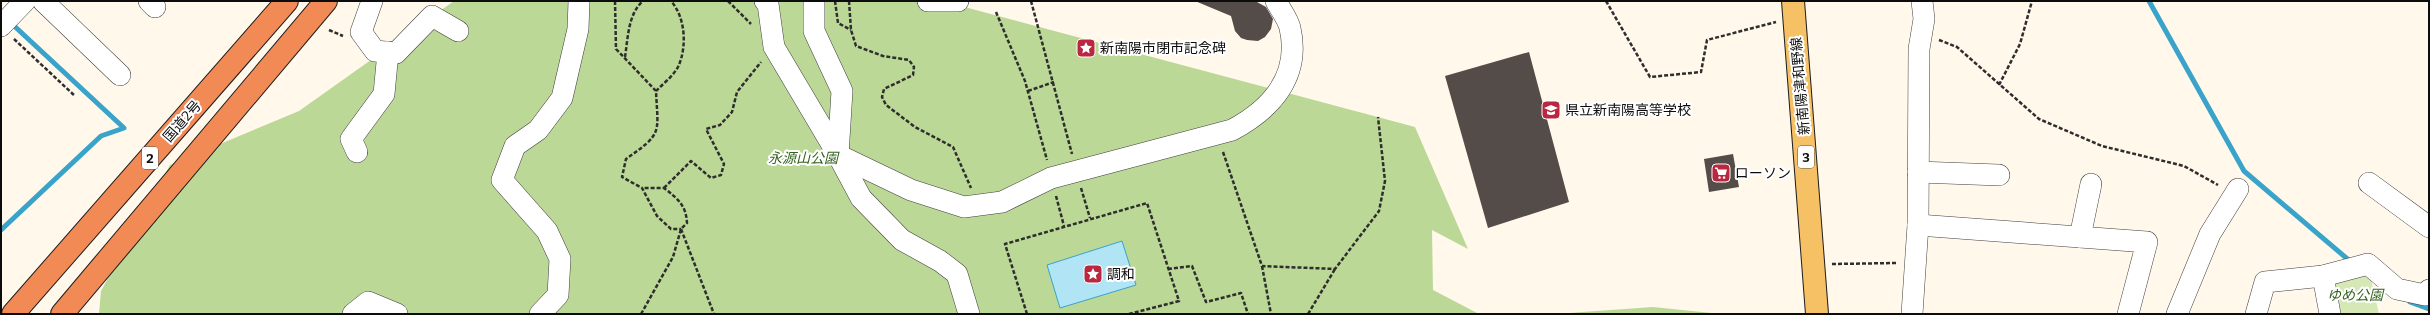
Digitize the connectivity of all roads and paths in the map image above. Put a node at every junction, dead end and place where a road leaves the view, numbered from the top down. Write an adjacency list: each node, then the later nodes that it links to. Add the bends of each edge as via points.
1 (25, 1): 25 (street)
2 (43, 1): 31 (street)
3 (286, 1): 67 (highway, 国道2号 / 2)
4 (326, 1): 68 (highway, 2)
5 (372, 1): 29 (street, via 361,32 375,50)
6 (579, 1): 71 (street, via 578,29 562,98 538,130 515,146 502,180 547,231 560,259 558,295)
7 (615, 1): 30 (path, via 616,49)
8 (643, 1): 30 (path, via 636,7 629,27)
9 (671, 1): 34 (path, via 680,16 685,42 677,68)
10 (766, 1): 28 (street)
11 (814, 1): 40 (street, via 814,31 842,91)
12 (834, 1): 24 (path, via 838,24)
13 (849, 1): 24 (path)
14 (928, 1): 15 (street)
15 (958, 1)
16 (1031, 1): 32 (path)
17 (1276, 1): 38 (street, via 1290,27 1292,50 1286,79 1271,104 1252,119 1232,130)
18 (1606, 1): 23 (path, via 1650,77 1701,72 1707,40)
19 (1794, 1): 81 (main road, 新南陽津和野線 / 3)
20 (1922, 1): 27 (street, via 1924,19)
21 (2032, 1): 33 (path, via 2020,44)
22 (996, 12): 35 (path)
23 (1778, 22)
24 (851, 30): 50 (path, via 856,46 883,56 909,60 914,67 913,75 884,89 882,97 886,105 915,128 953,148)
25 (7, 31): 36 (path)
26 (458, 31): 29 (street, via 432,16 396,53)
27 (1921, 34): 33 (path, via 1957,47); 42 (street)
28 (774, 47): 40 (street); 48 (path, via 737,92 732,112 720,125 706,130 724,164 721,175 712,178 691,161)
29 (388, 52): 39 (street, via 384,94 351,139)
30 (625, 57): 34 (path)
31 (120, 75)
32 (1054, 82): 35 (path); 41 (path)
33 (1999, 85): 49 (path, via 2039,119 2102,146 2184,166)
34 (656, 91): 47 (path, via 658,129 650,143 626,159 622,177)
35 (1028, 91): 44 (path)
36 (75, 96)
37 (1378, 117): 61 (path, via 1385,181 1379,210)
38 (1217, 134): 41 (street); 59 (path)
39 (357, 152)
40 (838, 155): 50 (street, via 911,190 964,207); 74 (street, via 861,198 902,240 940,261 957,274)
41 (1076, 171): 44 (street); 51 (path)
42 (1918, 172): 43 (street); 52 (street)
43 (1999, 175)
44 (1051, 178): 50 (street, via 1002,202); 53 (path)
45 (2369, 183): 54 (street)
46 (2091, 184): 56 (street)
47 (642, 188): 48 (path); 55 (path, via 657,216 671,230)
48 (664, 188): 55 (path, via 682,203 686,212 687,223)
49 (2237, 192): 84 (street, via 2210,234)
50 (978, 205)
51 (1090, 218): 53 (path); 60 (path, via 1147,203)
52 (1918, 225): 56 (street); 57 (street)
53 (1064, 226): 75 (path, via 1005,244)
54 (2429, 228)
55 (681, 229): 72 (path, via 673,257); 73 (path)
56 (2080, 237): 83 (street, via 2147,242)
57 (1916, 262): 58 (path); 82 (street)
58 (1831, 264)
59 (1262, 266): 61 (path); 79 (path)
60 (1168, 269): 64 (path, via 1179,301); 78 (path, via 1192,266 1206,302 1241,293)
61 (1336, 269): 80 (path)
62 (2323, 276): 63 (street, via 2368,264 2397,289); 85 (street, via 2265,282); 86 (street)
63 (2428, 299)
64 (1149, 308): 76 (path); 77 (path)
65 (1, 312): 66 (street)
66 (4, 314)
67 (14, 314)
68 (62, 314)
69 (353, 314): 70 (street, via 368,302)
70 (397, 314)
71 (540, 314)
72 (640, 314)
73 (714, 314)
74 (969, 314)
75 (1027, 314)
76 (1129, 314)
77 (1150, 314)
78 (1248, 314)
79 (1271, 314)
80 (1308, 314)
81 (1817, 314)
82 (1912, 314)
83 (2128, 314)
84 (2177, 314)
85 (2256, 314)
86 (2330, 314)

